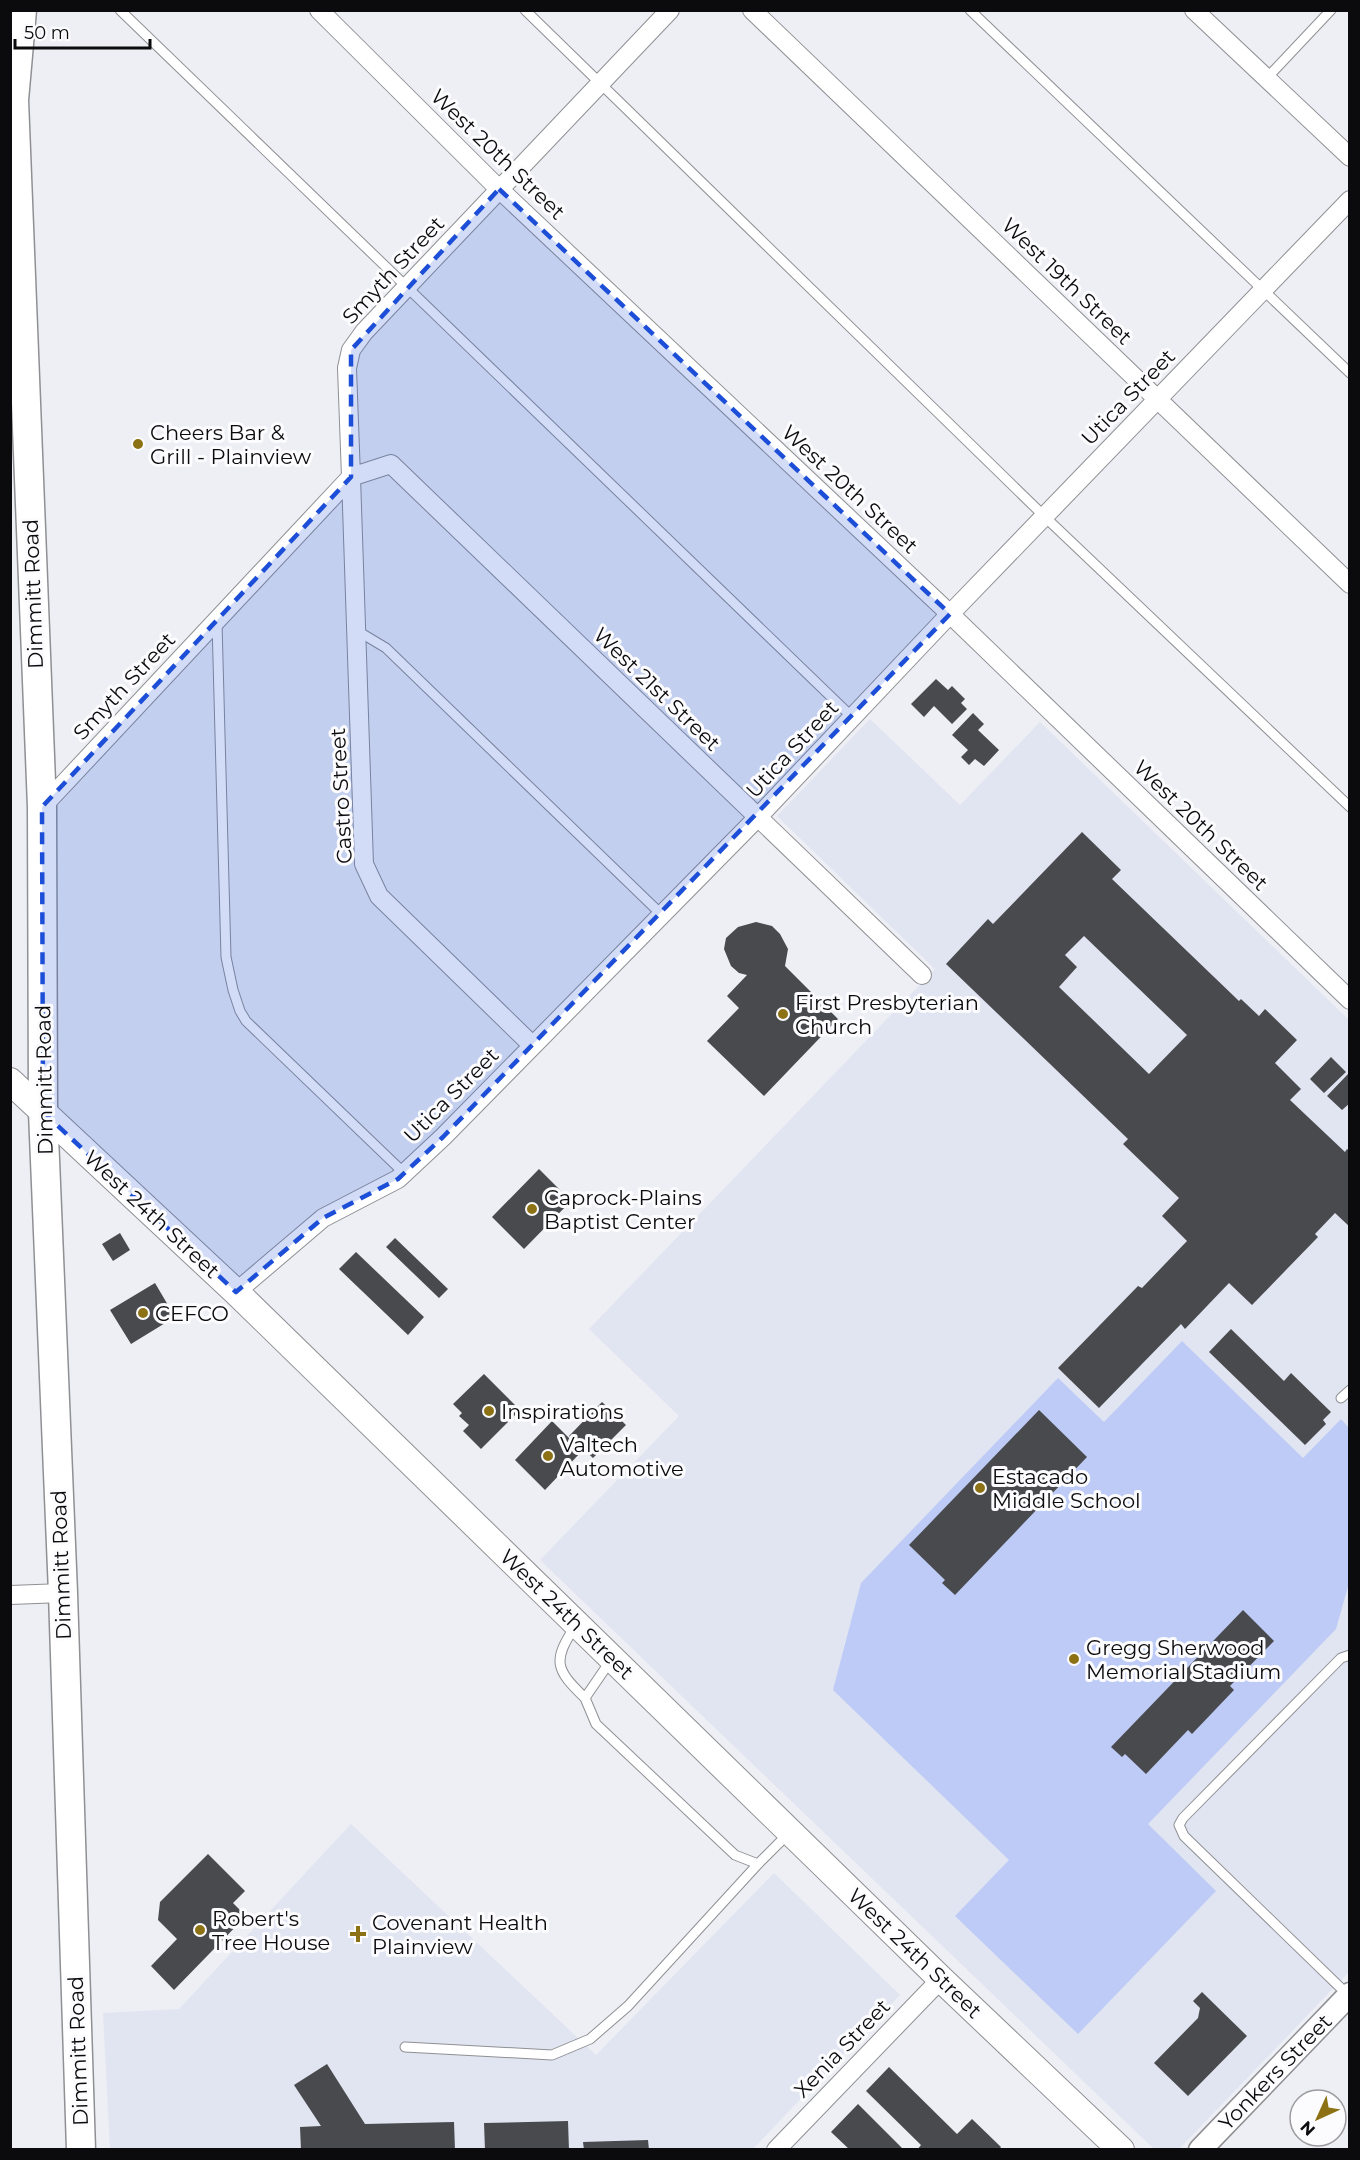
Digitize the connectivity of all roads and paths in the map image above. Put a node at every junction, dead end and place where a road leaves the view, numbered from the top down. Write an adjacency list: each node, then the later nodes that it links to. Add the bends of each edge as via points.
1 (22, 10): 26 (main road, Dimmitt Road, via 14,100)
2 (120, 10): 15 (lane)
3 (319, 10): 13 (street, West 20th Street)
4 (525, 10): 11 (lane)
5 (670, 10): 11 (street, Smyth Street)
6 (753, 10): 18 (street, West 19th Street)
7 (970, 10): 16 (lane)
8 (1194, 10): 10 (street)
9 (1331, 10): 10 (lane)
10 (1266, 79): 12 (street)
11 (600, 84): 13 (street, Smyth Street); 20 (lane)
12 (1350, 157)
13 (499, 189): 15 (street, Smyth Street); 22 (street, West 20th Street)
14 (1350, 200): 16 (street, Utica Street)
15 (407, 287): 19 (street, Smyth Street, via 351,350 347,368); 25 (lane)
16 (1262, 291): 17 (lane); 18 (street, Utica Street)
17 (1350, 373)
18 (1157, 399): 20 (street, Utica Street); 21 (street, West 19th Street)
19 (351, 477): 23 (street, Smyth Street); 24 (street, Castro Street); 28 (street, West 21st Street, via 391,464)
20 (1044, 516): 22 (street, Utica Street); 27 (lane)
21 (1350, 584)
22 (950, 614): 25 (street, Utica Street); 31 (street, West 20th Street)
23 (217, 620): 26 (street, Smyth Street); 35 (lane, via 226,957 240,1011 246,1022)
24 (356, 630): 29 (lane, via 386,648); 32 (street, Castro Street, via 364,864 379,896)
25 (852, 717): 28 (street, Utica Street)
26 (42, 807): 34 (main road, Dimmitt Road)
27 (1350, 807)
28 (758, 818): 29 (street, Utica Street); 30 (street, West 21st Street)
29 (661, 914): 32 (street, Utica Street)
30 (922, 975)
31 (1350, 1000)
32 (532, 1045): 35 (street, Utica Street)
33 (10, 1081): 34 (main road, West 24th Street)
34 (43, 1112): 36 (main road, West 24th Street); 39 (main road, Dimmitt Road)
35 (404, 1173): 36 (street, Utica Street, via 322,1218)
36 (236, 1292): 41 (main road, West 24th Street)
37 (1350, 1390): 38 (lane)
38 (1341, 1398)
39 (63, 1593): 40 (street); 51 (main road, Dimmitt Road)
40 (10, 1595)
41 (577, 1624): 43 (main road, West 24th Street); 44 (lane, via 562,1647 560,1668 566,1680)
42 (1350, 1655): 48 (lane, via 1341,1658 1179,1825 1184,1836)
43 (612, 1658): 44 (lane); 45 (main road, West 24th Street)
44 (585, 1698): 46 (lane, via 596,1724 735,1855)
45 (790, 1832): 46 (lane); 47 (main road, West 24th Street)
46 (758, 1864): 49 (lane, via 628,2006 590,2039 552,2055)
47 (941, 1979): 50 (street, Xenia Street); 52 (main road, West 24th Street)
48 (1349, 1995): 53 (street, Yonkers Street)
49 (405, 2047)
50 (784, 2144)
51 (81, 2150)
52 (1121, 2150)
53 (1200, 2150)

